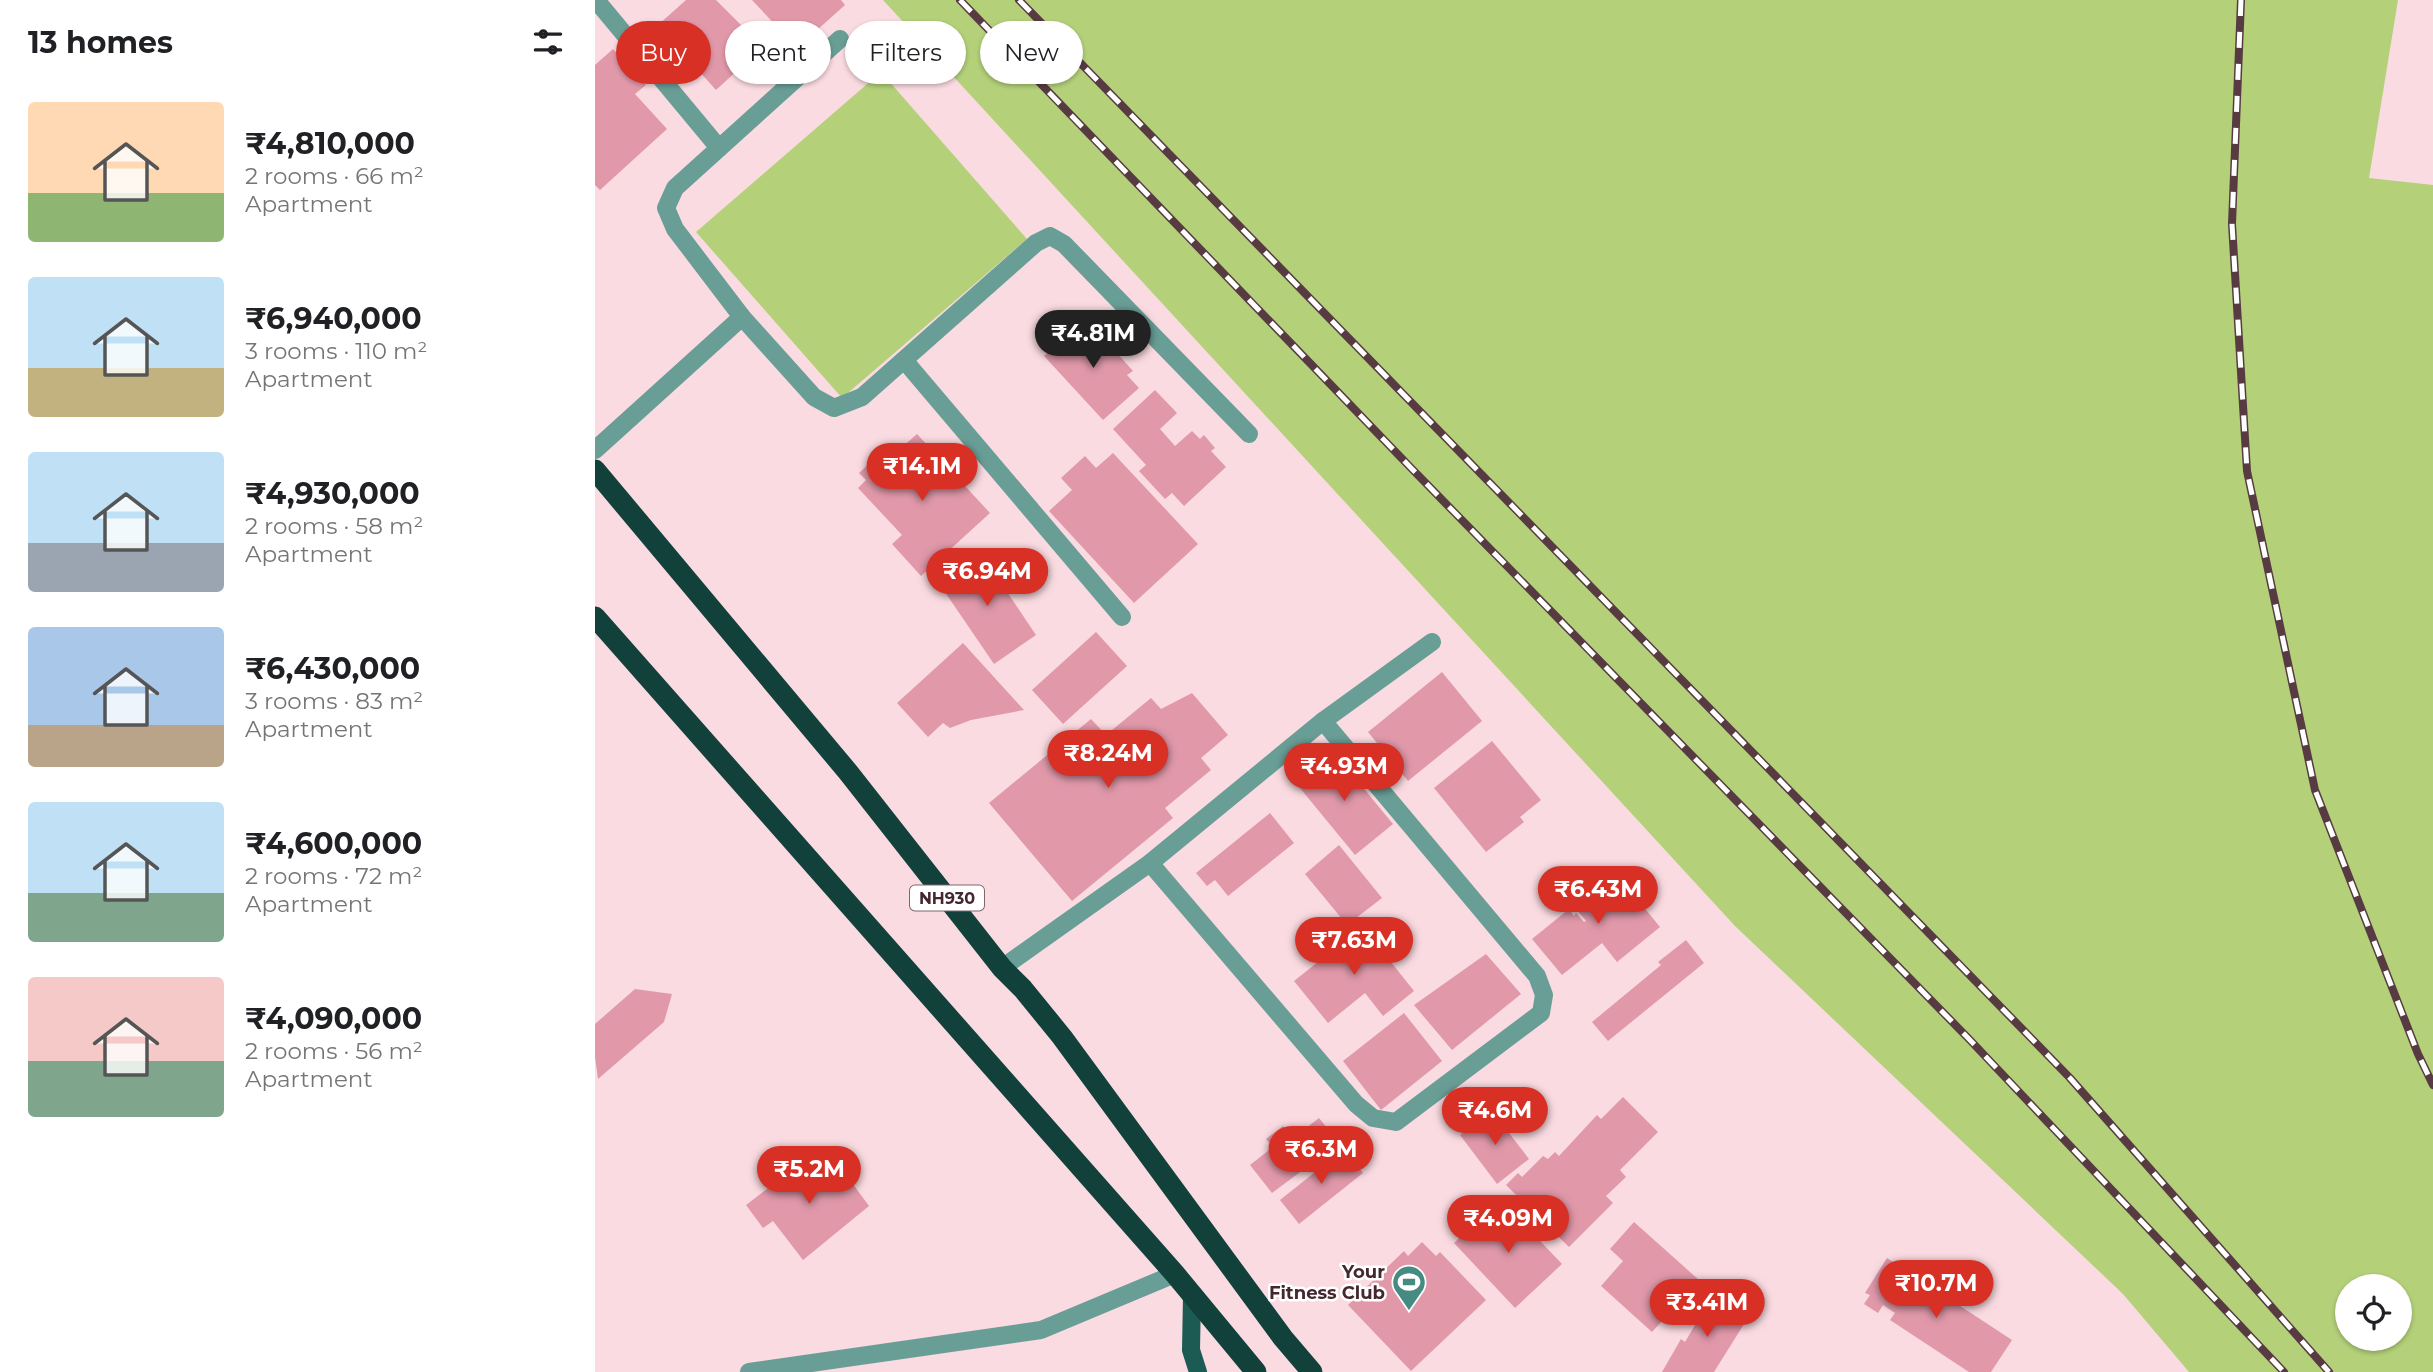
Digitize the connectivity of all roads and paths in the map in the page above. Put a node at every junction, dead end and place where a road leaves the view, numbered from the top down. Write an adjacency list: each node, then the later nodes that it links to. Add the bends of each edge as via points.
1 (596, 0): 3 (street)
2 (840, 39): 3 (street)
3 (719, 148): 4 (street, via 674,188 666,208 674,229)
4 (742, 317): 5 (street, via 814,397 834,408 862,397); 7 (street)
5 (904, 360): 6 (street, via 1036,243 1050,236 1064,244); 10 (street)
6 (1249, 434)
7 (595, 450)
8 (595, 470): 14 (highway, NH930, via 848,772)
9 (595, 617): 15 (highway)
10 (1122, 617)
11 (1432, 642): 12 (street)
12 (1323, 721): 13 (street); 13 (street, via 1537,976 1544,995 1541,1013 1396,1122 1373,1118 1356,1104)
13 (1150, 863): 14 (street)
14 (1002, 968): 20 (highway, NH930, via 1062,1037)
15 (1175, 1274): 16 (highway); 17 (street, via 1041,1330)
16 (1192, 1295): 18 (main road, via 1191,1350); 19 (highway)
17 (749, 1372)
18 (1198, 1372)
19 (1256, 1372)
20 (1312, 1372)

